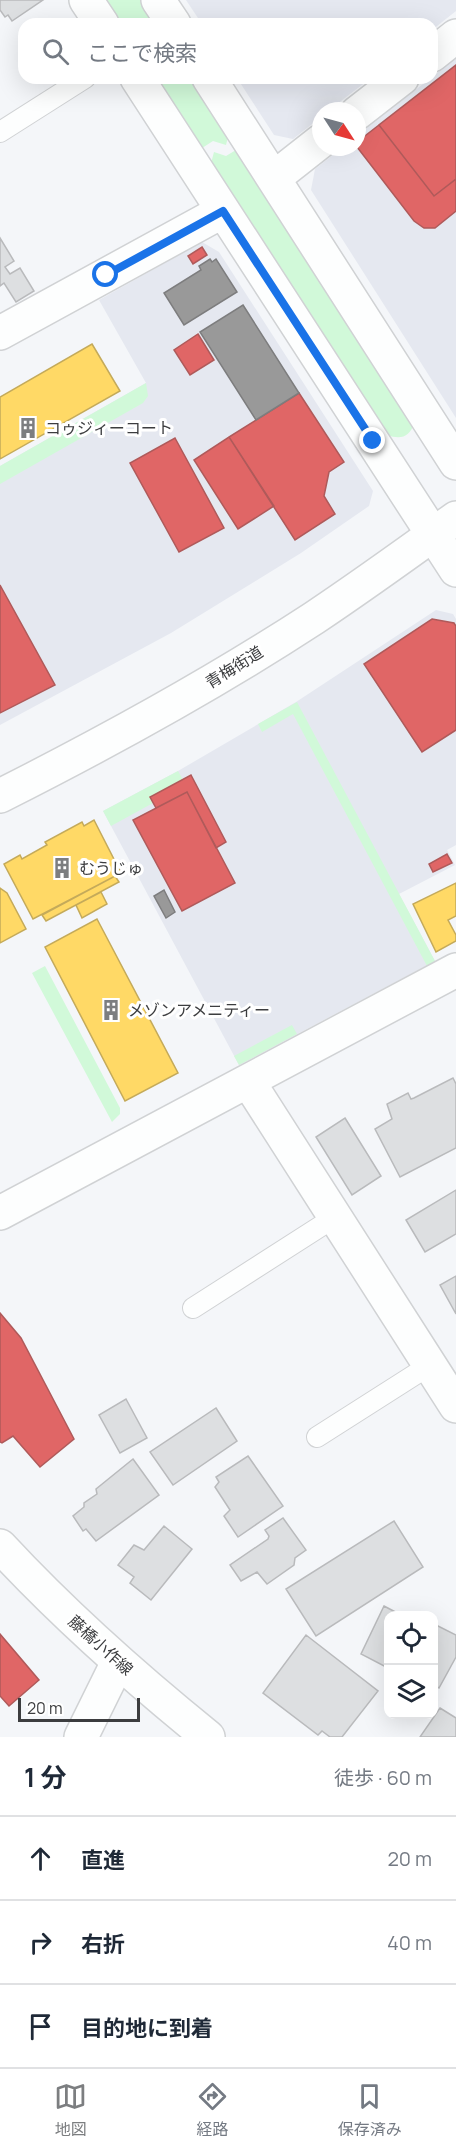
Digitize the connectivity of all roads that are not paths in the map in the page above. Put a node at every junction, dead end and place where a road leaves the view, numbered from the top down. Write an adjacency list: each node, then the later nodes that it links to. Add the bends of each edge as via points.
1 (86, 0): 3 (street)
2 (158, 0): 4 (street)
3 (98, 18)
4 (170, 18)
5 (456, 36): 6 (street)
6 (438, 50)
7 (76, 84): 12 (lane)
8 (141, 84): 15 (street)
9 (213, 84): 14 (street)
10 (394, 84): 11 (street)
11 (366, 106)
12 (0, 132)
13 (312, 148): 14 (street)
14 (274, 178): 17 (street)
15 (223, 211): 16 (street); 18 (street)
16 (0, 333)
17 (456, 463)
18 (445, 526): 19 (street); 20 (street, 青梅街道, via 313,619 185,697)
19 (456, 570)
20 (0, 796)
21 (456, 970): 22 (street)
22 (248, 1081): 23 (street); 24 (street)
23 (0, 1214)
24 (335, 1217): 25 (lane); 26 (street)
25 (193, 1308)
26 (430, 1365): 27 (street); 28 (lane)
27 (456, 1406)
28 (317, 1437)
29 (0, 1546): 30 (street, 藤橋小作線)
30 (118, 1662): 31 (street); 32 (street, 藤橋小作線)
31 (81, 1737)
32 (208, 1737)

